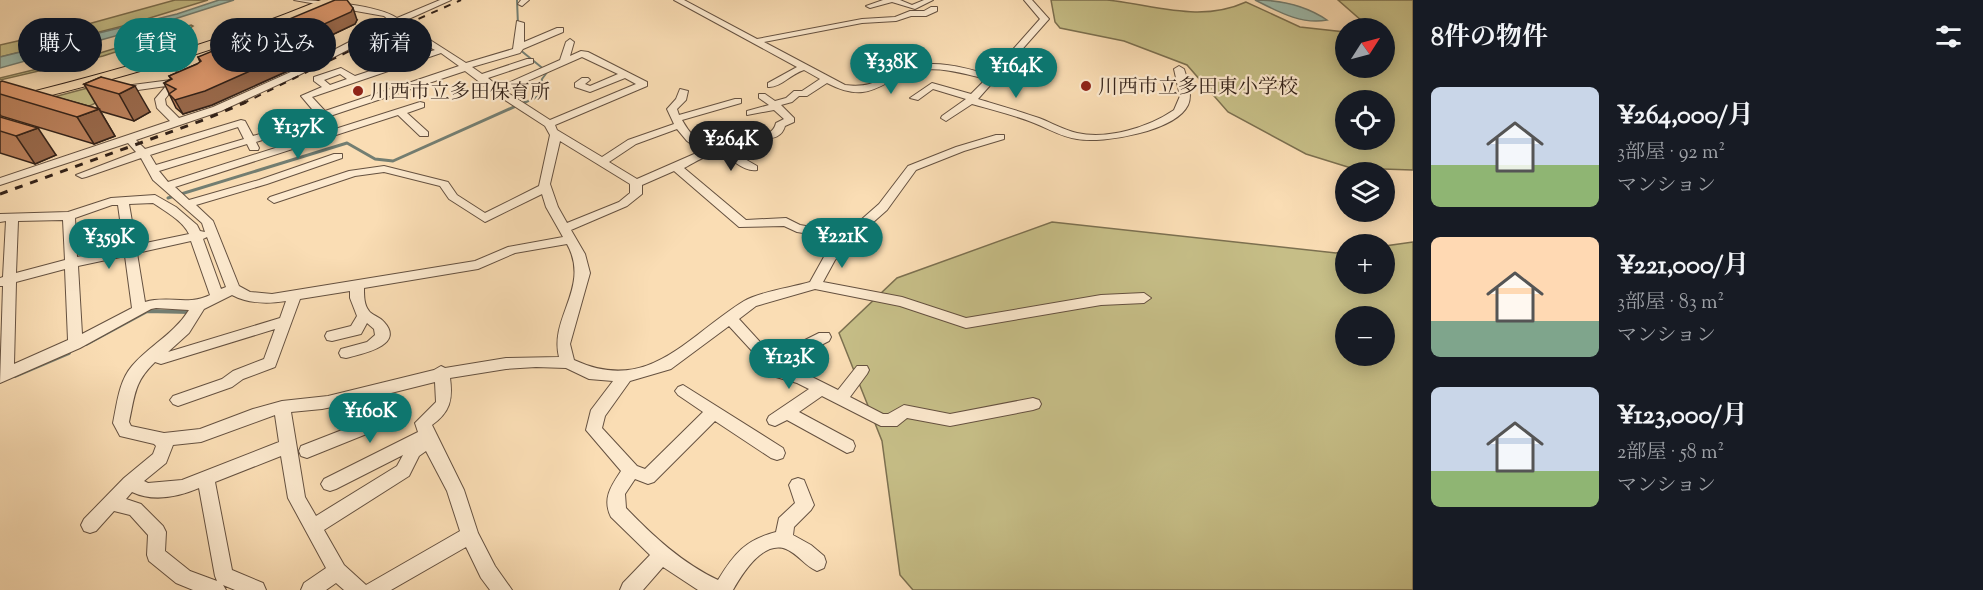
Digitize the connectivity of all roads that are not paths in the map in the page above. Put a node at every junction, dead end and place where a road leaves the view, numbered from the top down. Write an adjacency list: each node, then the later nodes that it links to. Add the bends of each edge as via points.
1 (298, 0): 7 (street)
2 (447, 0): 11 (street)
3 (678, 0): 14 (street)
4 (893, 0): 5 (street, via 910,8); 8 (street)
5 (929, 0)
6 (1028, 0): 35 (street, via 1045,19)
7 (321, 1): 10 (street, via 376,11); 18 (highway); 50 (highway, via 155,58)
8 (870, 6)
9 (934, 9): 14 (street, via 926,14 910,13 896,19 856,22)
10 (389, 18)
11 (406, 18)
12 (520, 23): 19 (street)
13 (560, 30): 19 (street)
14 (758, 41): 25 (street)
15 (570, 42): 22 (street)
16 (432, 44): 20 (street)
17 (348, 45): 60 (street, via 273,84)
18 (198, 47)
19 (518, 49): 23 (street); 24 (street)
20 (442, 50): 21 (street); 24 (street)
21 (432, 54)
22 (564, 60): 27 (street); 31 (street, via 585,54)
23 (530, 61): 27 (street); 33 (street)
24 (466, 67): 33 (street); 57 (street)
25 (806, 67): 34 (street); 40 (street)
26 (1179, 69): 48 (street, via 1184,84 1179,112 1150,128 1098,139 1079,137)
27 (542, 71): 43 (street)
28 (121, 72): 50 (highway)
29 (182, 72): 39 (street)
30 (379, 72): 36 (street)
31 (626, 75): 41 (street); 46 (street, via 644,84)
32 (193, 78): 39 (street)
33 (480, 78): 43 (street)
34 (827, 78): 35 (street, via 842,87 867,90 922,67 940,66); 53 (street, via 804,94 796,93)
35 (992, 78): 48 (street)
36 (355, 80): 42 (street); 42 (street, via 341,71 317,79)
37 (585, 80): 41 (street, via 578,85)
38 (101, 82): 39 (street, via 117,90)
39 (174, 82): 60 (street, via 160,99 161,106)
40 (771, 85)
41 (594, 87): 46 (street)
42 (329, 88): 57 (street, via 306,96)
43 (497, 91): 54 (street)
44 (683, 92): 59 (street, via 672,109)
45 (762, 96): 53 (street)
46 (612, 98): 61 (street)
47 (915, 98): 48 (street, via 932,86)
48 (972, 99): 58 (street)
49 (738, 101): 59 (street)
50 (0, 102)
51 (531, 103): 54 (street)
52 (420, 105): 55 (street)
53 (775, 105): 56 (street); 67 (street, via 789,120 780,129 770,137 755,137)
54 (519, 106): 61 (street)
55 (400, 112): 62 (street); 70 (street)
56 (751, 113)
57 (323, 115): 65 (street)
58 (946, 118)
59 (676, 122): 66 (street); 71 (street, via 632,142)
60 (178, 123): 64 (street)
61 (552, 129): 71 (street); 80 (street)
62 (424, 134)
63 (1000, 137): 88 (street, via 912,168 883,207)
64 (131, 140): 68 (street); 76 (street)
65 (251, 141): 68 (street, via 242,123); 70 (street); 74 (street)
66 (710, 151): 67 (street); 72 (street)
67 (722, 151): 73 (street)
68 (144, 153): 74 (street); 75 (street)
69 (338, 156): 77 (street)
70 (259, 158): 79 (street)
71 (602, 162): 78 (street)
72 (677, 167): 78 (street); 88 (street, via 743,224 786,222 796,228)
73 (753, 168)
74 (153, 169): 79 (street)
75 (82, 175)
76 (0, 182)
77 (263, 182): 80 (street, via 276,203 353,173 384,169 444,184 453,197 485,219); 82 (street)
78 (636, 183): 86 (street, via 636,194 623,204)
79 (167, 186): 82 (street)
80 (546, 188): 86 (street, via 552,207)
81 (123, 201): 83 (street); 87 (street, via 155,199 193,228); 89 (street)
82 (188, 204): 85 (street, via 207,221)
83 (69, 216): 84 (street); 90 (street)
84 (6, 218): 91 (street)
85 (212, 233): 87 (street); 94 (street)
86 (569, 234): 92 (street, via 512,250 478,265); 108 (street, via 583,273 563,344)
87 (195, 237): 89 (street); 96 (street)
88 (849, 237): 93 (street, via 830,258)
89 (130, 250): 90 (street); 99 (street)
90 (71, 263): 91 (street); 105 (street)
91 (4, 281): 112 (street)
92 (357, 285): 95 (street); 100 (street)
93 (815, 285): 97 (street, via 902,302 966,323 1101,300); 101 (street, via 751,303)
94 (233, 289): 95 (street, via 252,298); 96 (street)
95 (295, 295): 102 (street)
96 (217, 297): 98 (street)
97 (1144, 298)
98 (199, 306): 99 (street, via 156,303); 123 (street, via 184,329 137,370 130,383 121,423 126,431)
99 (139, 310): 105 (street)
100 (364, 316): 103 (street, via 356,330); 106 (street, via 375,319 383,332 375,344)
101 (732, 319): 109 (street); 113 (street, via 666,364)
102 (285, 321): 107 (street); 118 (street, via 270,363)
103 (332, 336)
104 (824, 337): 109 (street)
105 (75, 344): 112 (street)
106 (346, 353)
107 (161, 359)
108 (568, 363): 111 (street, via 496,364); 113 (street, via 589,373)
109 (772, 363): 114 (street, via 781,372)
110 (862, 370): 117 (street)
111 (441, 372): 116 (street); 122 (street, via 446,401 441,411 423,423)
112 (3, 376)
113 (626, 377): 128 (street, via 597,414 594,430)
114 (821, 388): 117 (street); 125 (street, via 781,416)
115 (682, 391): 121 (street)
116 (363, 393): 120 (street); 126 (street, via 368,426)
117 (840, 399): 119 (street, via 880,420 891,421 904,411 950,420)
118 (178, 400)
119 (1034, 404)
120 (282, 407): 123 (street, via 201,435); 124 (street)
121 (714, 412): 127 (street); 128 (street, via 648,477)
122 (428, 437): 131 (street); 135 (street, via 413,451 403,471); 136 (street, via 455,490)
123 (162, 440): 130 (street, via 165,444 160,458)
124 (288, 446): 129 (street); 135 (street, via 297,498)
125 (847, 446)
126 (307, 451)
127 (777, 453)
128 (632, 471): 138 (street, via 615,492 617,511)
129 (206, 479): 130 (street, via 183,487 147,491); 142 (street, via 224,576)
130 (130, 483): 133 (street)
131 (330, 484)
132 (798, 485): 137 (street, via 806,506 785,524)
133 (112, 503): 134 (street); 141 (street, via 135,509 157,532 156,555 183,577)
134 (90, 525)
135 (312, 528): 140 (street)
136 (470, 535): 145 (street); 146 (street, via 488,572)
137 (784, 540): 139 (street); 149 (street, via 749,551)
138 (662, 555): 147 (street); 148 (street)
139 (817, 562)
140 (337, 571): 143 (street); 144 (street)
141 (216, 590)
142 (256, 590)
143 (312, 590)
144 (358, 590)
145 (373, 590)
146 (502, 590)
147 (630, 590)
148 (718, 590)
149 (723, 590)

